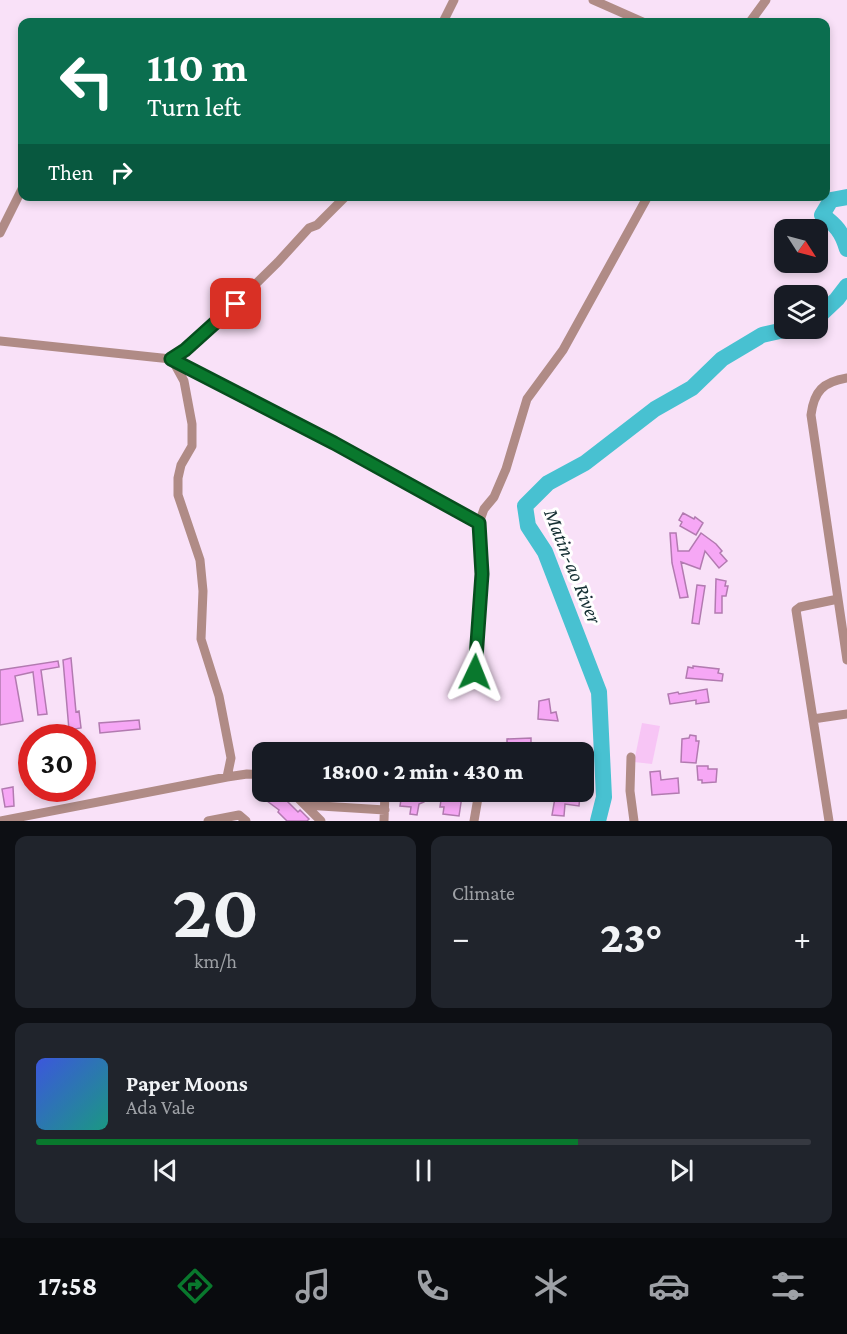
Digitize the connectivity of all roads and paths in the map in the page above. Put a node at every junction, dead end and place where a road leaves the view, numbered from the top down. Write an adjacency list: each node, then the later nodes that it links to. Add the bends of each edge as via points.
1 (454, 0): 4 (street)
2 (593, 0): 5 (street)
3 (766, 0): 6 (street)
4 (445, 18)
5 (634, 18)
6 (753, 18)
7 (18, 197): 10 (street)
8 (341, 201): 12 (street, via 309,228 217,322)
9 (645, 201): 14 (street, via 563,350 527,399 506,469)
10 (0, 233)
11 (0, 340): 12 (street)
12 (171, 359): 14 (street); 22 (street, via 182,374 192,418 192,446 179,471 178,495 200,560 201,639 219,696 231,758)
13 (847, 378): 15 (street, via 827,384 820,391 811,415)
14 (479, 523): 17 (street, via 482,574 475,665)
15 (838, 599): 16 (street); 19 (street, via 796,610)
16 (847, 660)
17 (478, 678)
18 (847, 714): 19 (street)
19 (813, 719): 35 (street)
20 (632, 757): 34 (street)
21 (252, 774): 22 (street)
22 (227, 777): 28 (street)
23 (303, 802): 26 (street)
24 (385, 802): 27 (street)
25 (477, 802): 33 (street)
26 (306, 805): 27 (street); 31 (street)
27 (385, 810): 32 (street)
28 (0, 821)
29 (208, 821): 30 (street, via 239,815)
30 (246, 821)
31 (321, 821)
32 (384, 821)
33 (474, 821)
34 (634, 821)
35 (829, 821)

